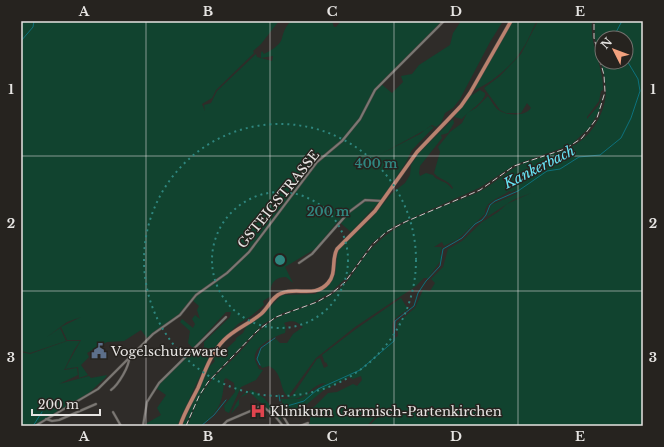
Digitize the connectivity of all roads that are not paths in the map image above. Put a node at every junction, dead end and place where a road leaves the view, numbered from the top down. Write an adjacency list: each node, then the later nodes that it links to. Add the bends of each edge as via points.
1 (444, 21): 6 (street, GSTEIGSTRASSE, via 375,90 360,119 318,162 248,252 227,273 196,295 180,315 160,328)
2 (511, 21): 3 (main road, via 467,98 417,152)
3 (383, 202): 4 (street, via 365,200 349,212 312,254); 16 (main road, via 336,249 333,274 324,287 315,291 281,293 261,314 224,340 210,360)
4 (299, 262)
5 (226, 318): 15 (street, via 158,383 145,406)
6 (129, 357): 7 (street, GSTEIGSTRASSE, via 122,377); 11 (street, GSTEIGSTRASSE, via 98,389)
7 (111, 390)
8 (96, 404): 11 (street, GSTEIGSTRASSE, via 59,420)
9 (113, 412): 14 (street)
10 (283, 416): 19 (street)
11 (46, 420): 13 (street, GSTEIGSTRASSE)
12 (308, 422): 20 (street)
13 (35, 426)
14 (121, 426)
15 (143, 426)
16 (180, 426)
17 (222, 426): 18 (street, via 262,406)
18 (283, 426)
19 (290, 426)
20 (300, 426)

